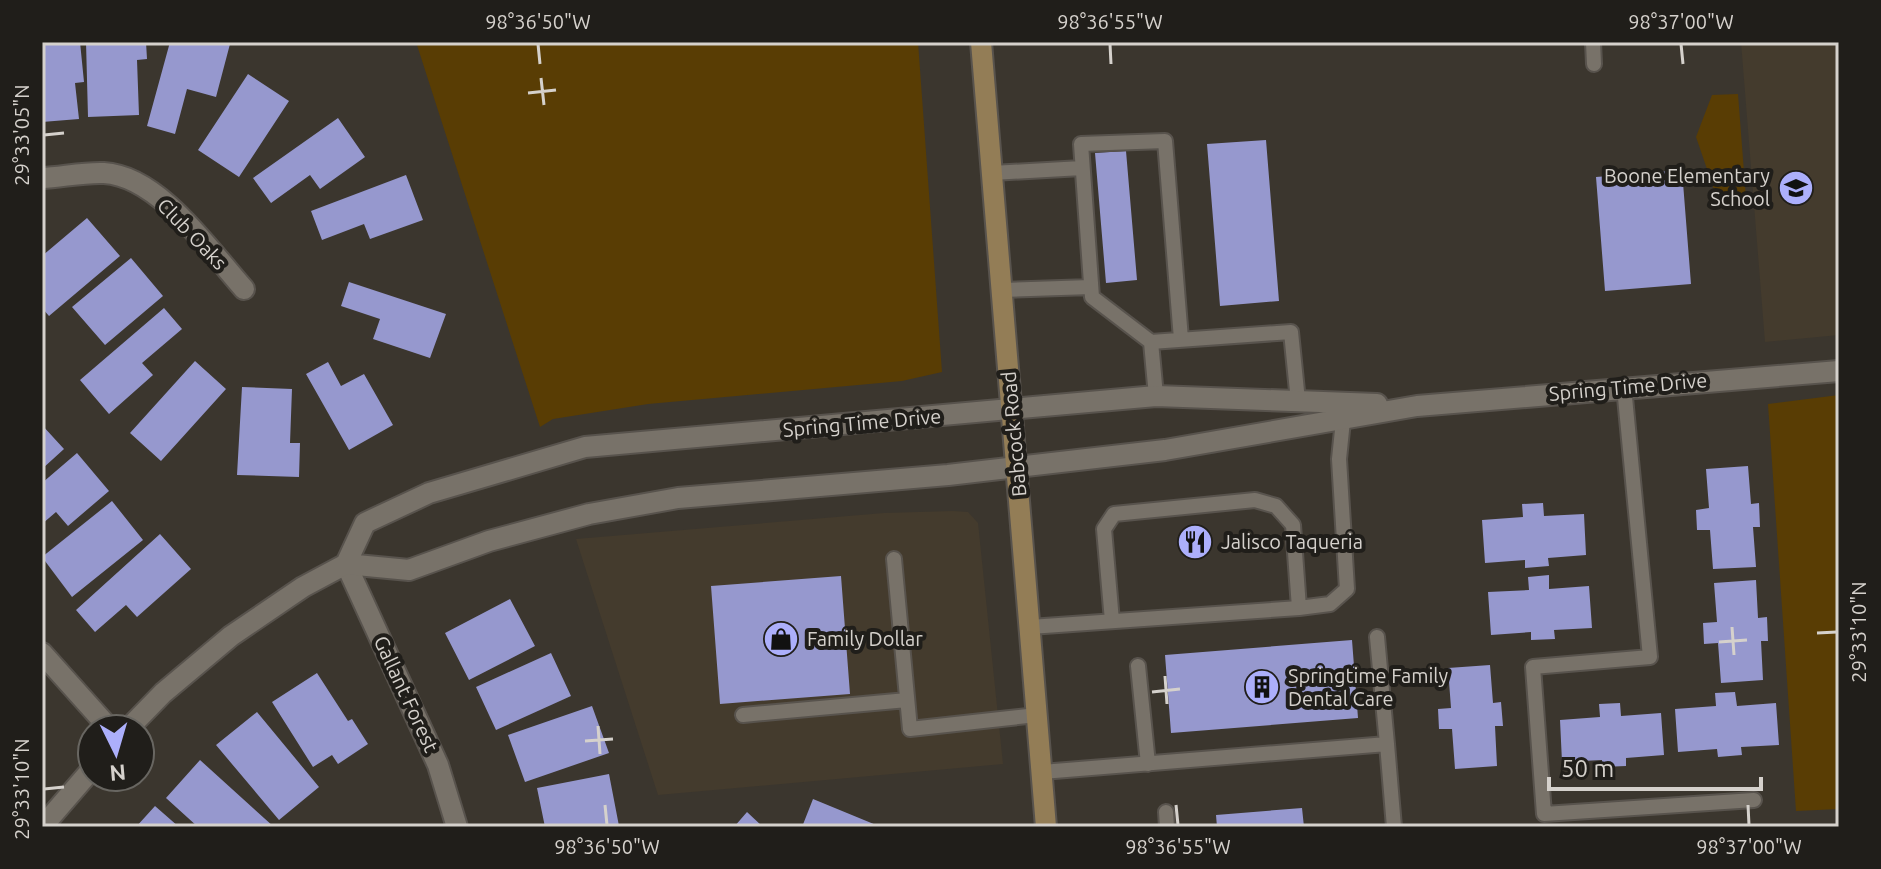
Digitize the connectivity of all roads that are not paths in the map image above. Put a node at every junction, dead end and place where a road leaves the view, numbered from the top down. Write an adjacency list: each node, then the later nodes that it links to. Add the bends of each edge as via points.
1 (981, 42): 5 (main road, Babcock Road)
2 (1593, 42): 3 (lane)
3 (1594, 64)
4 (1082, 168): 5 (lane); 7 (lane); 10 (lane, via 1081,144 1165,141)
5 (992, 173): 9 (main road, Babcock Road)
6 (42, 178): 8 (street, Club Oaks, via 103,173 141,185 171,208)
7 (1091, 287): 9 (lane); 11 (lane, via 1092,297)
8 (244, 289)
9 (1002, 290): 16 (main road, Babcock Road)
10 (1181, 339): 11 (lane); 15 (lane, via 1291,332)
11 (1151, 342): 14 (lane)
12 (1839, 371): 13 (street, Spring Time Drive)
13 (1624, 387): 17 (street, Spring Time Drive); 36 (lane, via 1650,657 1533,667 1544,814)
14 (1156, 396): 15 (street, Spring Time Drive); 16 (street, Spring Time Drive)
15 (1298, 401): 17 (street, Spring Time Drive)
16 (1012, 410): 18 (main road, Babcock Road); 20 (street, Spring Time Drive, via 585,447 429,493 365,523)
17 (1344, 411): 18 (street, Spring Time Drive, via 1165,450); 21 (lane, via 1339,459 1347,589 1330,604)
18 (1017, 466): 20 (street, Spring Time Drive, via 678,498 589,514 409,570); 23 (main road, Babcock Road)
19 (894, 559): 27 (lane)
20 (346, 564): 29 (street, via 231,636); 38 (street, Gallant Forest, via 438,765)
21 (1299, 608): 22 (lane); 22 (lane, via 1293,525 1276,506 1255,500 1114,514 1104,529)
22 (1112, 621): 23 (lane)
23 (1030, 627): 31 (main road, Babcock Road)
24 (1377, 637): 32 (lane)
25 (42, 653): 28 (street)
26 (1138, 666): 33 (lane)
27 (907, 700): 30 (lane); 31 (lane, via 910,729)
28 (96, 713)
29 (144, 713)
30 (743, 715)
31 (1037, 715): 34 (main road, Babcock Road)
32 (1387, 744): 33 (lane); 40 (lane)
33 (1148, 764): 34 (lane)
34 (1042, 772): 39 (main road, Babcock Road)
35 (76, 788): 37 (street)
36 (1754, 800)
37 (42, 827)
38 (457, 827)
39 (1046, 827)
40 (1394, 827)

